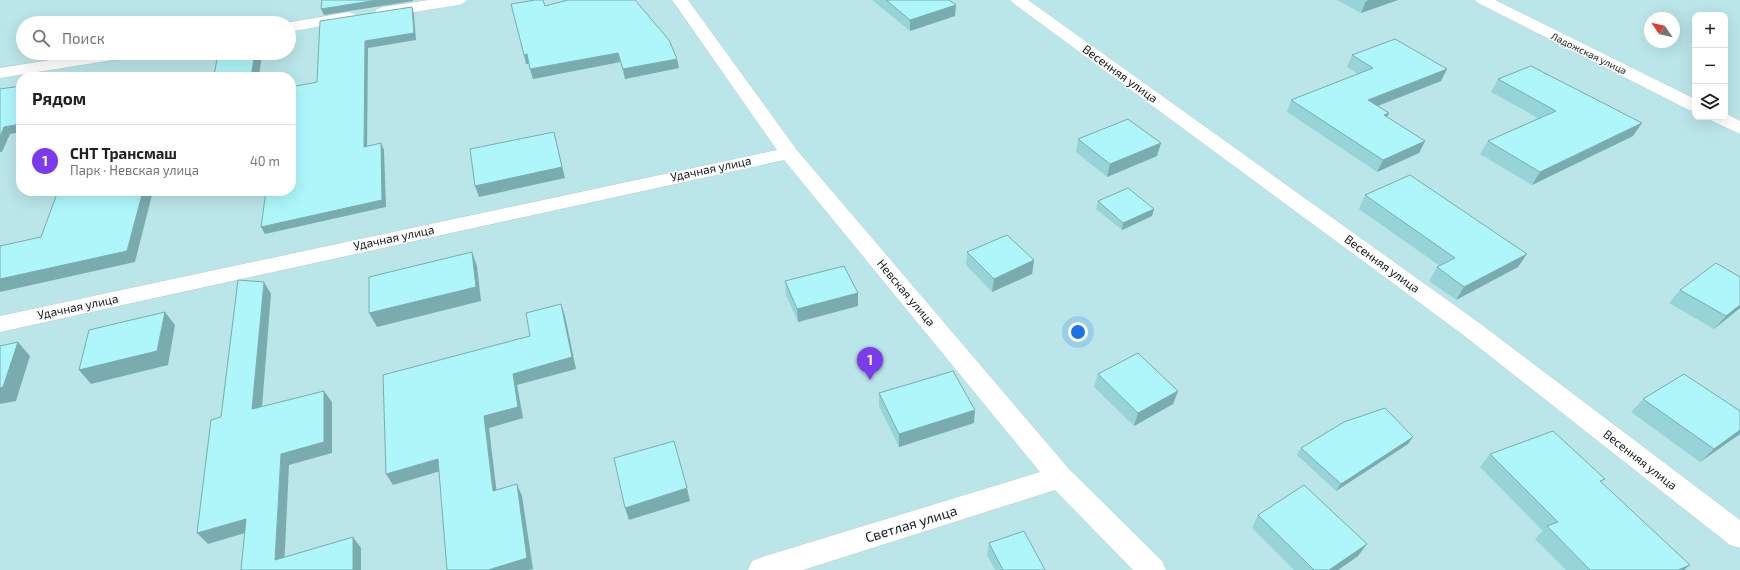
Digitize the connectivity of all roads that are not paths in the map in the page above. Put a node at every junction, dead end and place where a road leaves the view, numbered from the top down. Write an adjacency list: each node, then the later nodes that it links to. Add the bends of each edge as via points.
1 (459, 0): 5 (street)
2 (680, 0): 11 (street, Невская улица)
3 (1018, 0): 14 (street, Весенняя улица, via 1470,328)
4 (1483, 0): 8 (street, Ладожская улица)
5 (296, 26)
6 (81, 60): 7 (street)
7 (0, 73)
8 (1692, 104)
9 (1724, 120): 10 (street)
10 (1740, 128)
11 (789, 153): 12 (street, Удачная улица); 13 (street, Невская улица)
12 (0, 324)
13 (1060, 477): 15 (street, Светлая улица); 16 (street, Невская улица)
14 (1740, 536)
15 (762, 570)
16 (1152, 570)

